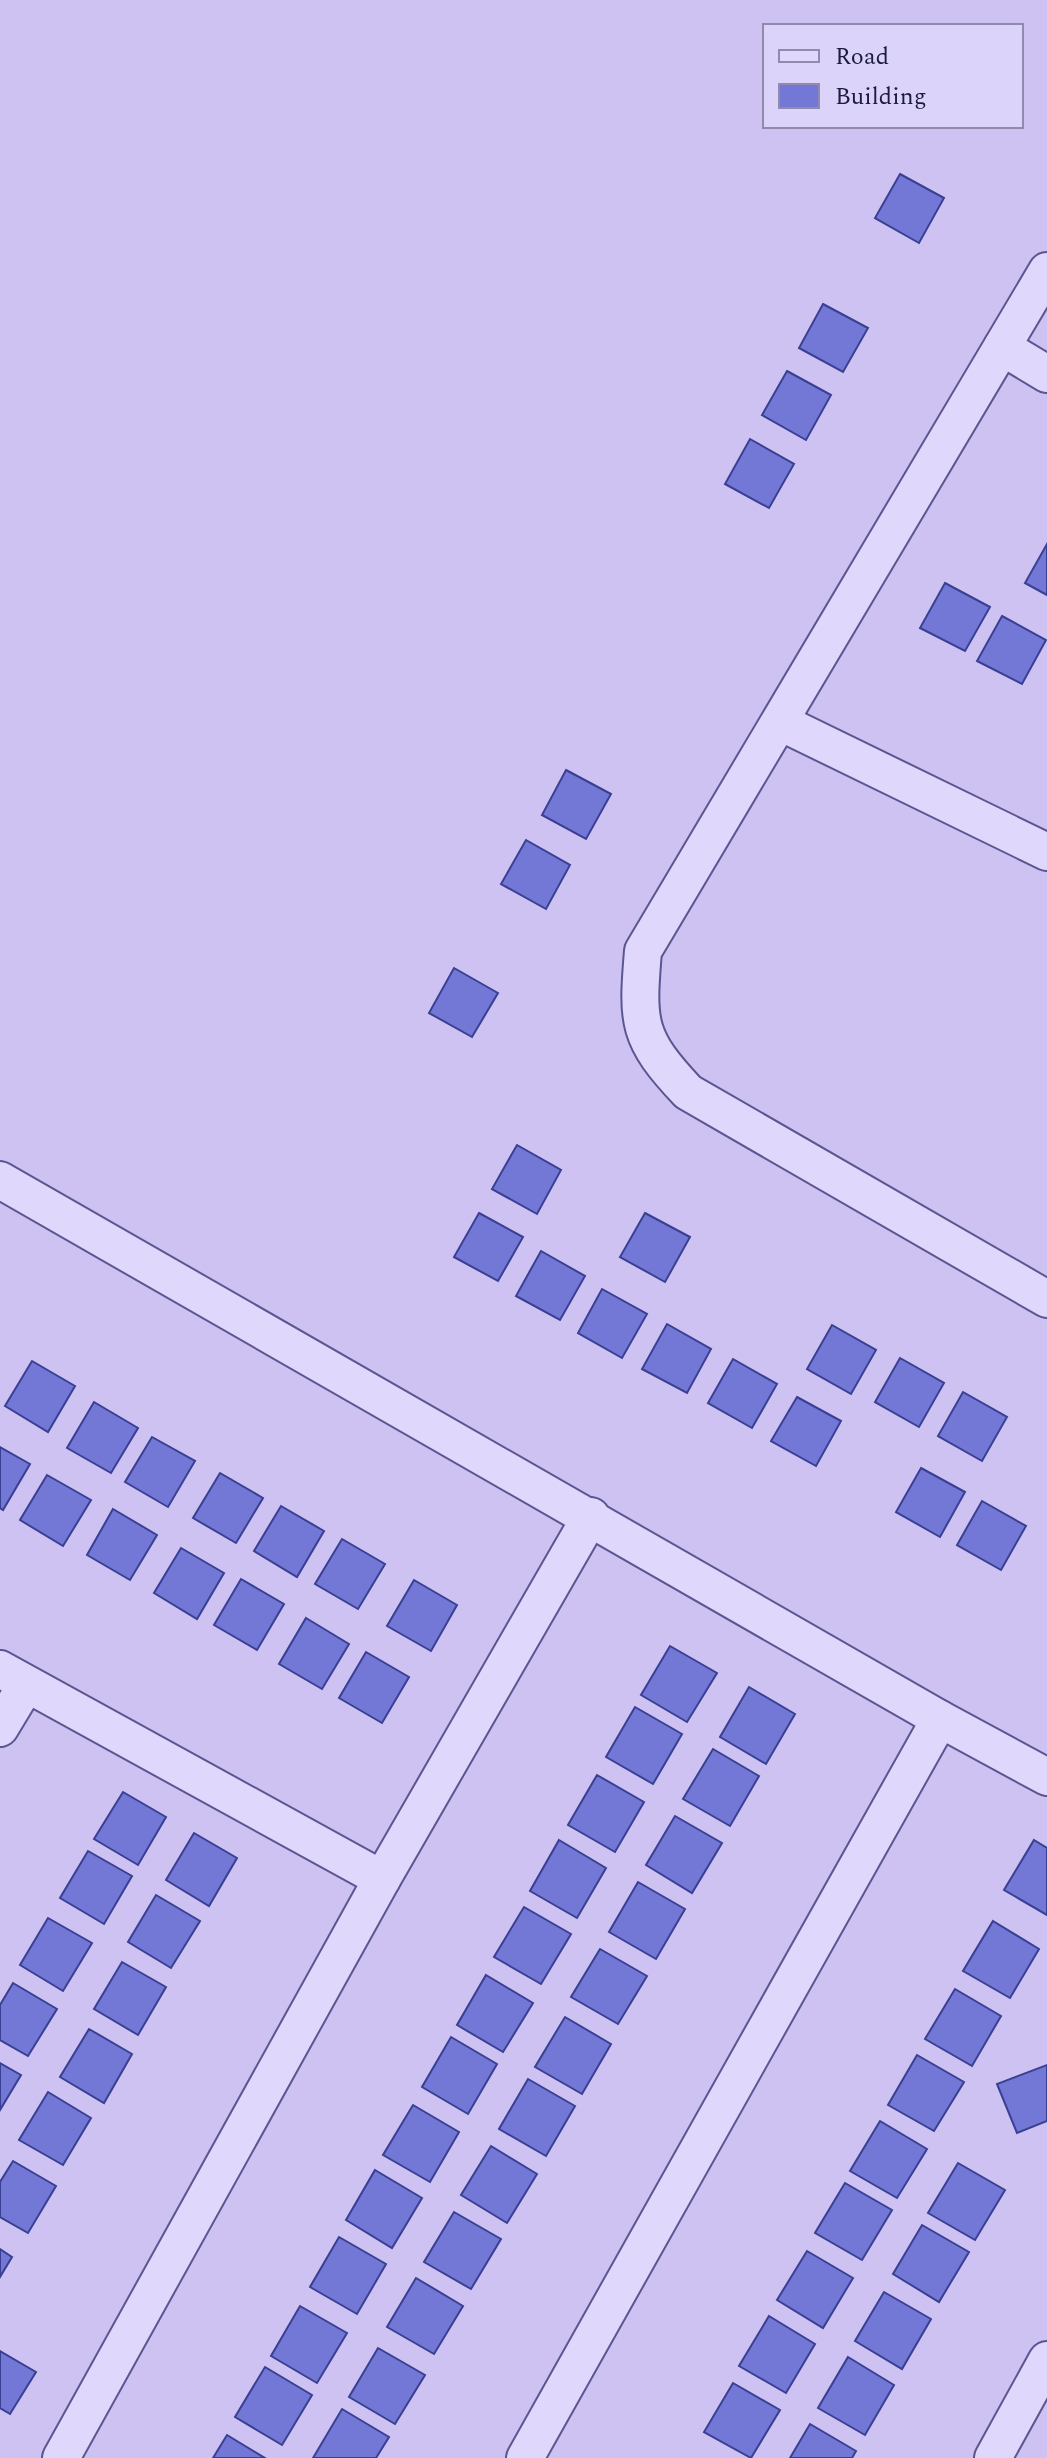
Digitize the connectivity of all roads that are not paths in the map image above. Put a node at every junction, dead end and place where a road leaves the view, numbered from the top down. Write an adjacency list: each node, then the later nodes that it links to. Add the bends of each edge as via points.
1 (1047, 271): 2 (street)
2 (1002, 347): 3 (street); 4 (street)
3 (1047, 374)
4 (780, 722): 5 (street); 7 (street, via 643,951 638,1012 657,1059 688,1092)
5 (1047, 852)
6 (0, 1180): 8 (street)
7 (1047, 1299)
8 (591, 1516): 10 (street); 13 (street)
9 (13, 1677): 11 (street); 13 (street)
10 (940, 1719): 12 (street); 16 (street)
11 (0, 1728)
12 (1047, 1777)
13 (382, 1879): 15 (street)
14 (1047, 2360): 17 (street)
15 (61, 2458)
16 (525, 2458)
17 (993, 2458)

